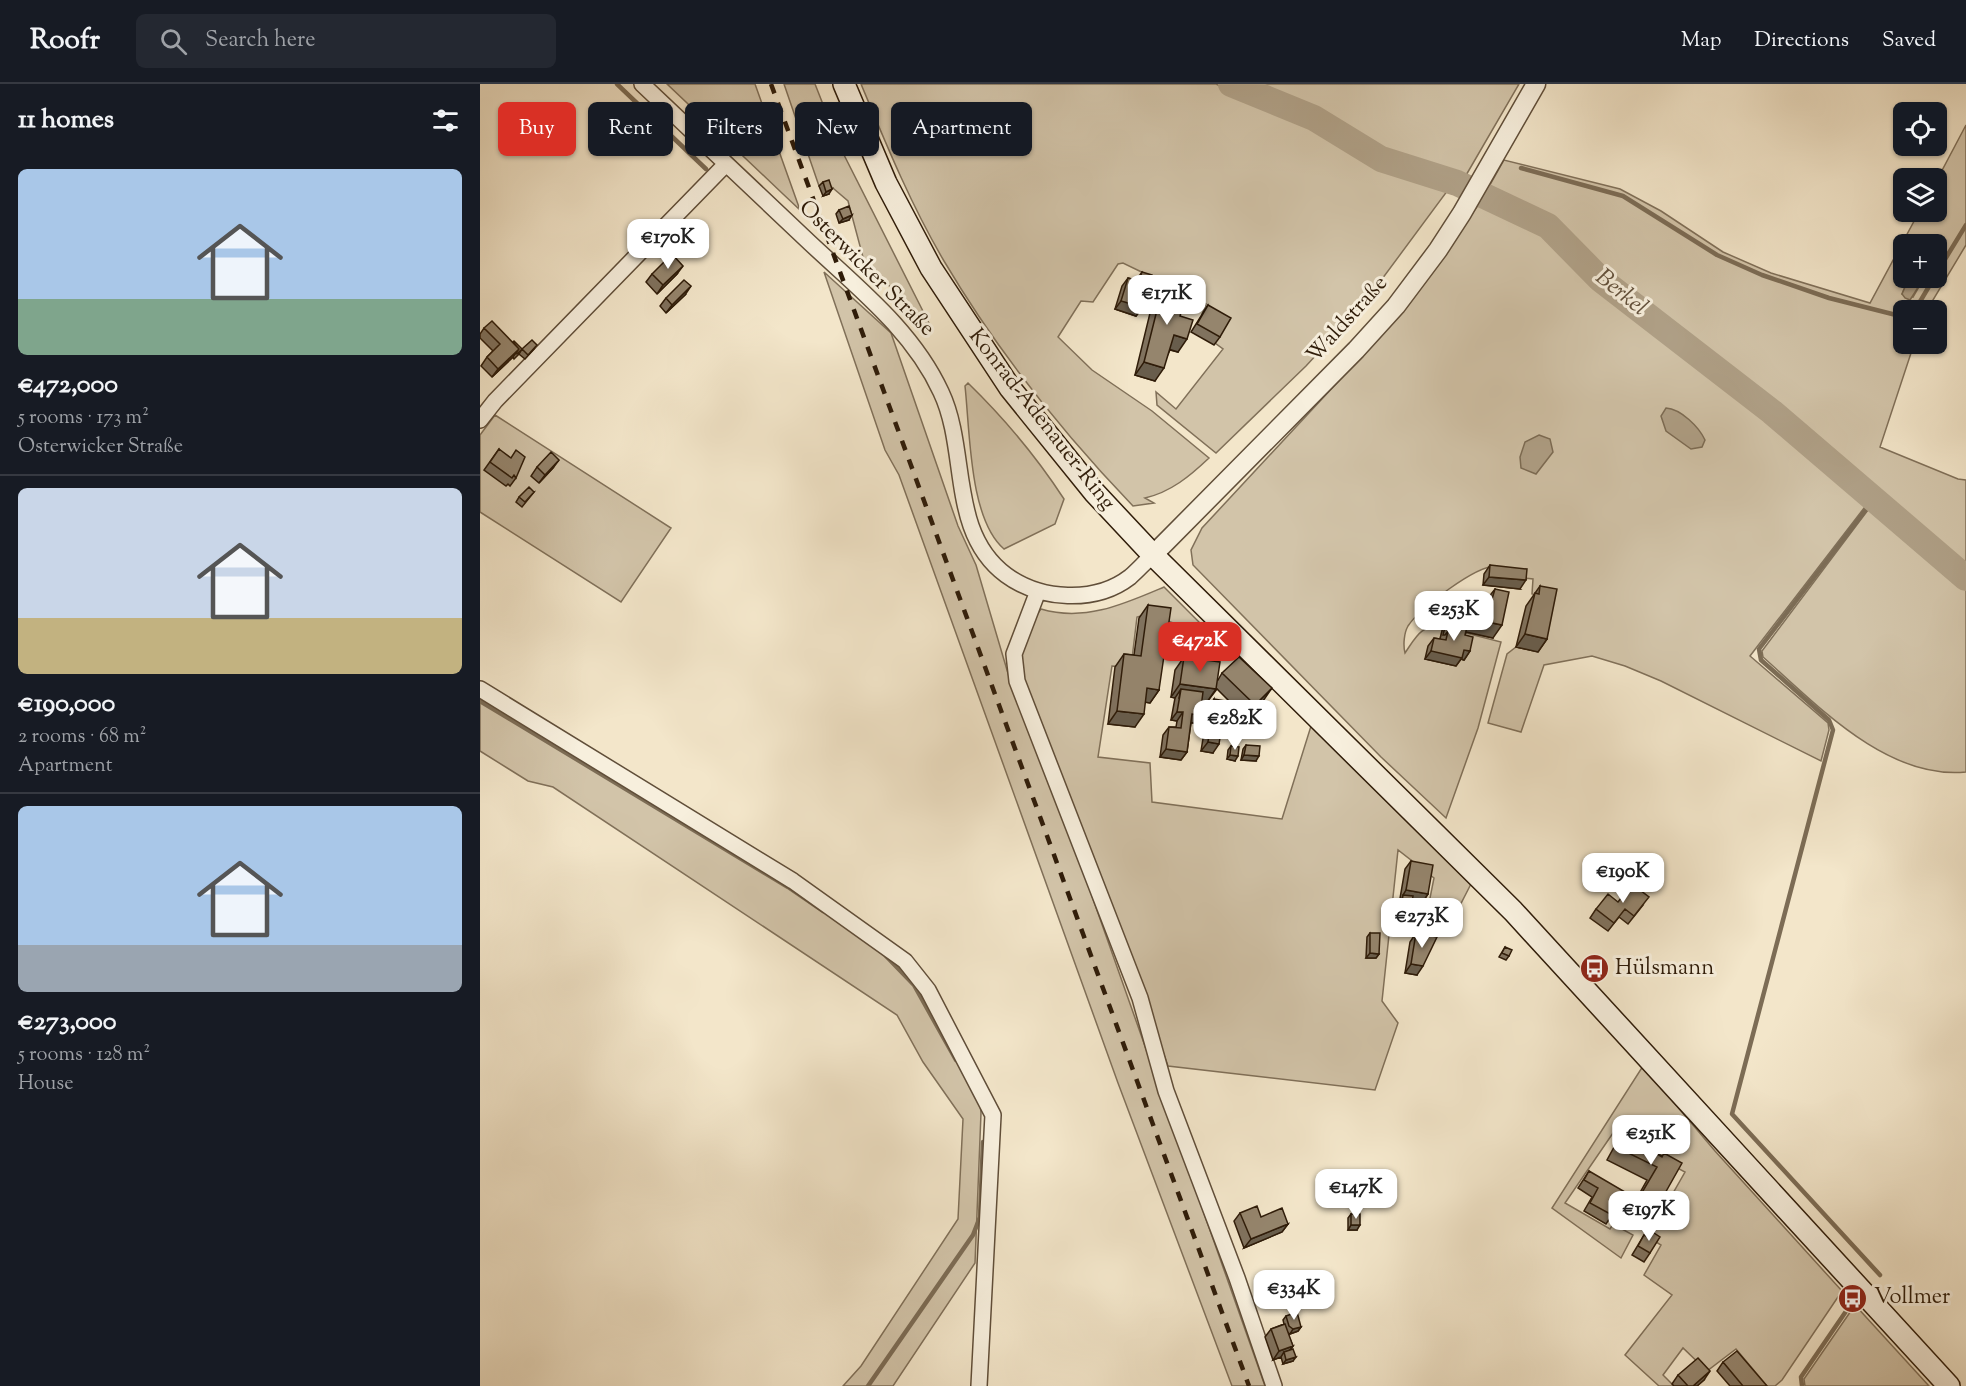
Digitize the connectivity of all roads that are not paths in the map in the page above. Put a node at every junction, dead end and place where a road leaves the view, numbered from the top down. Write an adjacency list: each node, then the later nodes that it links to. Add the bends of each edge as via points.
1 (642, 84): 4 (street, Osterwicker Straße)
2 (844, 84): 6 (main road, Konrad-Adenauer-Ring, via 909,230 965,324 1050,439)
3 (1536, 84): 6 (street, Waldstraße, via 1462,213 1411,287 1374,331)
4 (726, 164): 5 (street); 7 (street, Osterwicker Straße, via 878,308 922,356 949,413 973,534 1003,573)
5 (480, 420)
6 (1153, 555): 7 (street, Osterwicker Straße, via 1130,577 1096,591 1063,596); 11 (main road, Konrad-Adenauer-Ring, via 1513,911)
7 (1038, 591): 10 (street, via 1014,654 1017,681 1140,998 1166,1091)
8 (480, 690): 9 (street, via 793,881 905,961 928,990 993,1114)
9 (979, 1386)
10 (1274, 1386)
11 (1949, 1386)

